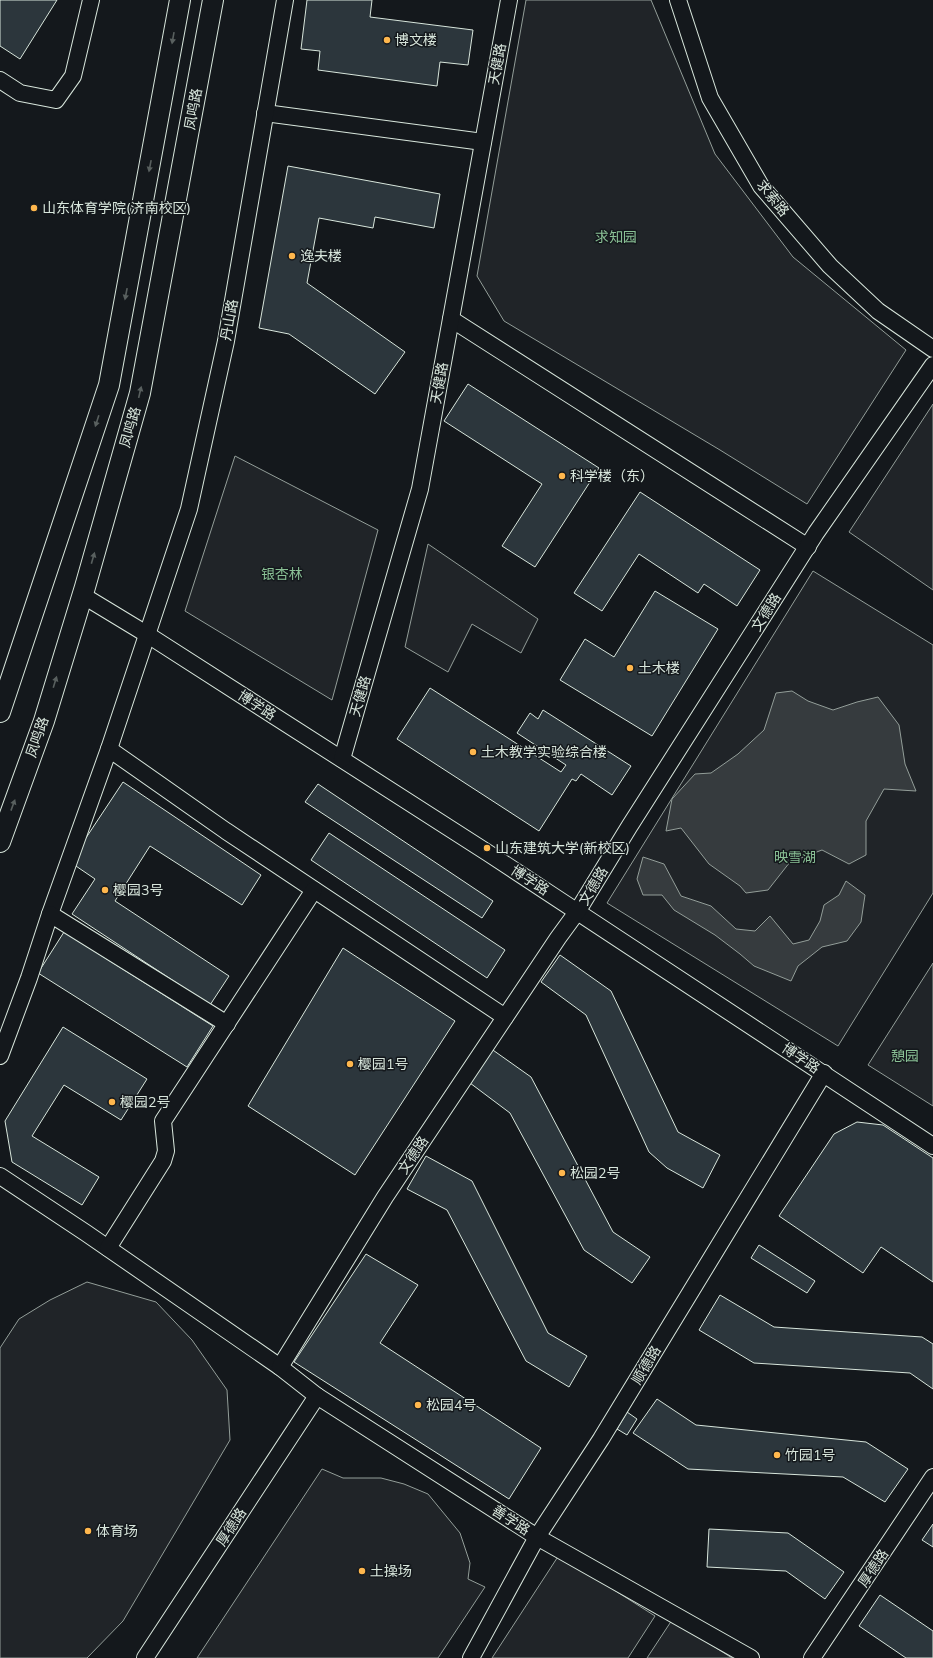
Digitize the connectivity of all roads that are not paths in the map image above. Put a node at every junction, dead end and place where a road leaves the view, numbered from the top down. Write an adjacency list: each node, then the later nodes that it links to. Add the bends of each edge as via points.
1 (91, 0): 7 (street, via 73,76 56,100 20,93)
2 (180, 0): 16 (main road, one-way to 16, via 109,385)
3 (213, 0): 14 (main road, 凤鸣路, one-way to 3, via 140,393)
4 (284, 0): 8 (street, 丹山路)
5 (509, 0): 9 (street, 天健路)
6 (678, 0): 11 (street, 求索路, via 710,98 761,186 830,266 878,311)
7 (0, 80)
8 (265, 113): 9 (street); 15 (street, 丹山路, via 226,341 189,509)
9 (483, 142): 10 (street, 天健路)
10 (451, 319): 13 (street); 18 (street, 天健路, via 420,489)
11 (933, 349)
12 (933, 365): 13 (street, 文德路)
13 (808, 547): 21 (street, 文德路)
14 (82, 595): 15 (street, 博学路); 19 (main road, 凤鸣路, one-way to 14, via 44,721)
15 (148, 635): 17 (street, 丹山路); 18 (street, 博学路)
16 (0, 712)
17 (109, 749): 20 (street); 22 (street, 丹山路)
18 (342, 759): 21 (street, 博学路)
19 (0, 842)
20 (314, 890): 23 (street); 24 (street)
21 (577, 912): 23 (street, 文德路); 26 (street, 博学路)
22 (50, 914): 24 (street); 25 (street, 丹山路)
23 (505, 1017): 30 (street, 文德路, via 385,1197)
24 (227, 1024): 29 (street, via 163,1121 166,1151 163,1161)
25 (0, 1056)
26 (824, 1073): 27 (street, 博学路); 33 (street, 顺德路, via 601,1440)
27 (933, 1146)
28 (0, 1176): 29 (street, 善学路)
29 (108, 1248): 30 (street, 善学路)
30 (280, 1367): 31 (street, 善学路)
31 (317, 1396): 33 (street, 善学路); 34 (street, 厚德路)
32 (933, 1477): 37 (street, 厚德路)
33 (537, 1537): 35 (street, 顺德路); 36 (street, 善学路)
34 (145, 1658)
35 (471, 1658)
36 (751, 1658)
37 (812, 1658)

